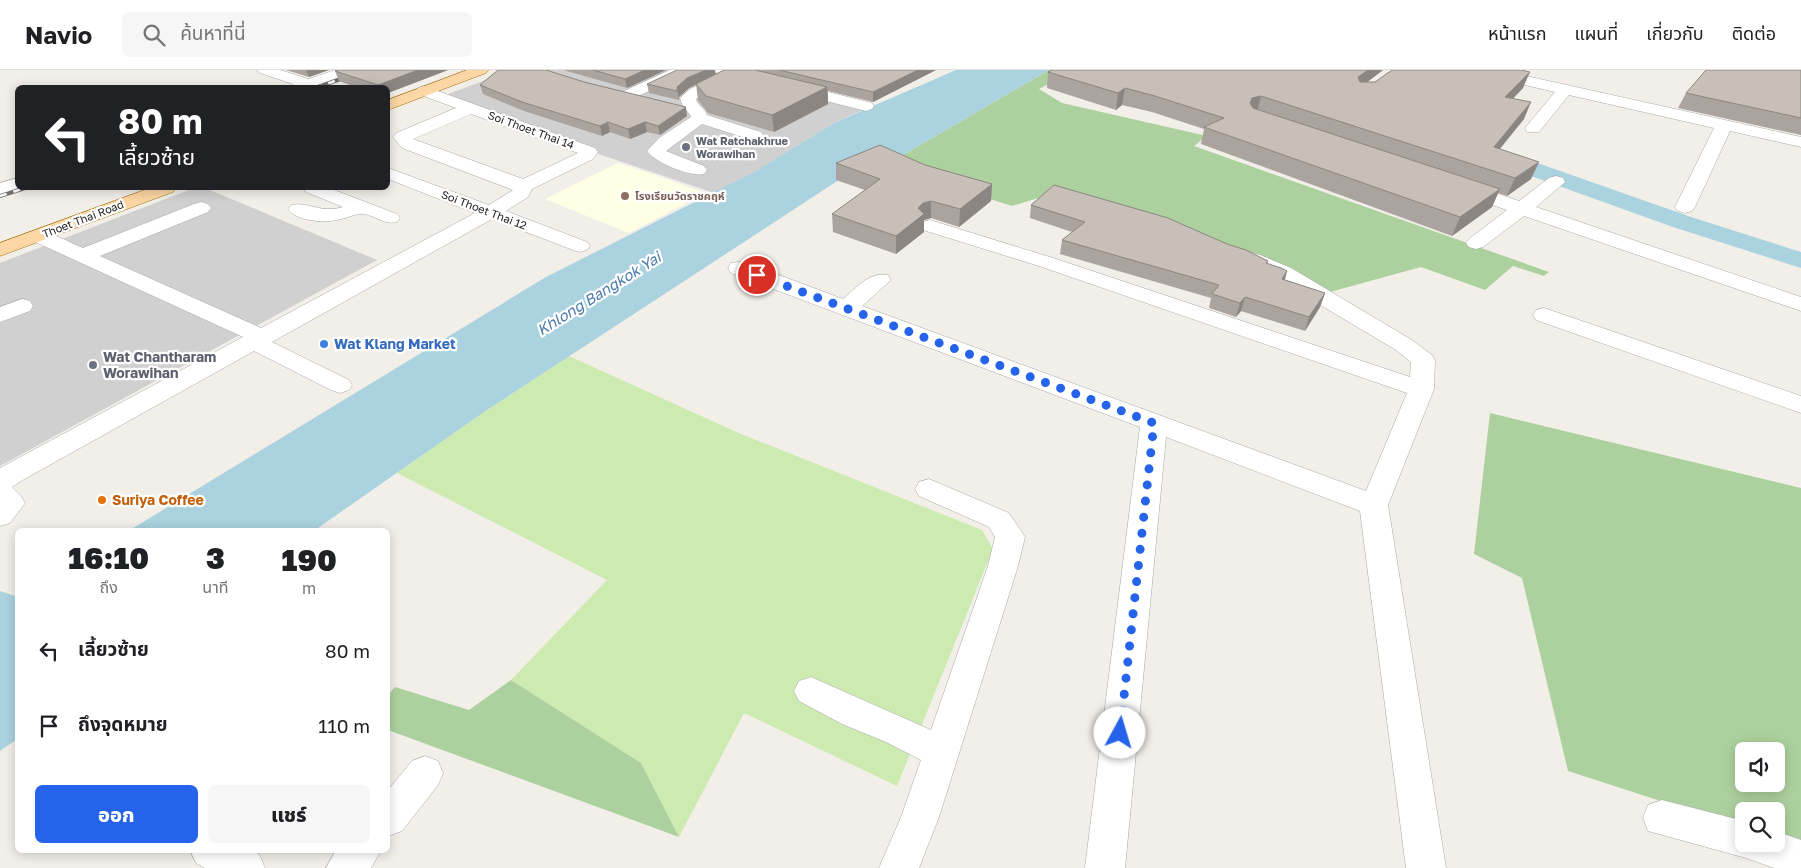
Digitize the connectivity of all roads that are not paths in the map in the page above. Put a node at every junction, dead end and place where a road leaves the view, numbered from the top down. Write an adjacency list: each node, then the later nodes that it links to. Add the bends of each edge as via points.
1 (265, 70): 8 (street)
2 (350, 70): 8 (street)
3 (481, 70): 12 (main road)
4 (682, 70): 13 (street)
5 (1478, 70): 11 (street)
6 (726, 72): 7 (street); 19 (street, via 728,79 688,98)
7 (752, 78)
8 (309, 84)
9 (780, 85): 17 (street)
10 (610, 90): 13 (street)
11 (1565, 90): 20 (street); 21 (street)
12 (424, 91): 15 (main road); 18 (street, Soi Thoet Thai 14)
13 (628, 95): 14 (street)
14 (653, 101)
15 (390, 103)
16 (671, 105): 19 (street)
17 (866, 106)
18 (471, 108): 32 (street, Soi Thoet Thai 14, via 589,152); 32 (street, via 402,137 408,144)
19 (698, 115): 22 (street); 24 (street, via 691,127 656,151 662,157)
20 (1724, 124): 23 (street); 36 (street)
21 (1533, 128)
22 (755, 136)
23 (1801, 142)
24 (698, 170)
25 (390, 174): 38 (street, Soi Thoet Thai 12)
26 (1440, 181): 35 (street)
27 (1556, 182): 35 (street)
28 (15, 184): 29 (street)
29 (0, 189)
30 (161, 190): 41 (main road, Thoet Thai Road)
31 (318, 190): 33 (street)
32 (522, 190): 38 (street)
33 (362, 206): 37 (street, via 330,216 315,216); 39 (street)
34 (201, 208): 46 (street)
35 (1522, 208): 42 (street); 49 (street)
36 (1686, 208)
37 (298, 209)
38 (489, 212): 43 (street, Soi Thoet Thai 12); 54 (street)
39 (390, 218)
40 (930, 226): 56 (street)
41 (38, 236): 45 (main road, Thoet Thai Road); 46 (street)
42 (1476, 243)
43 (580, 246)
44 (1232, 249): 56 (street, via 1283,273 1404,345 1423,360)
45 (0, 250)
46 (82, 256): 54 (street)
47 (739, 268): 51 (street)
48 (880, 280): 51 (street)
49 (1801, 304)
50 (22, 306): 52 (street)
51 (846, 308): 58 (street)
52 (0, 315)
53 (1544, 315): 57 (street)
54 (258, 340): 55 (street); 59 (street)
55 (340, 384)
56 (1421, 389): 62 (street)
57 (1801, 405)
58 (1154, 423): 62 (street); 77 (street)
59 (0, 482)
60 (929, 489): 65 (street, via 998,520 1010,537)
61 (0, 493): 63 (street, via 12,503)
62 (1374, 504): 78 (street)
63 (0, 516)
64 (811, 691): 65 (street)
65 (941, 753): 76 (street)
66 (425, 773): 67 (street)
67 (390, 816)
68 (1662, 818): 69 (street)
69 (1735, 838)
70 (1781, 852): 73 (street)
71 (216, 853): 74 (street)
72 (358, 853): 75 (street)
73 (1801, 859)
74 (245, 868)
75 (346, 868)
76 (899, 868)
77 (1105, 868)
78 (1426, 868)

